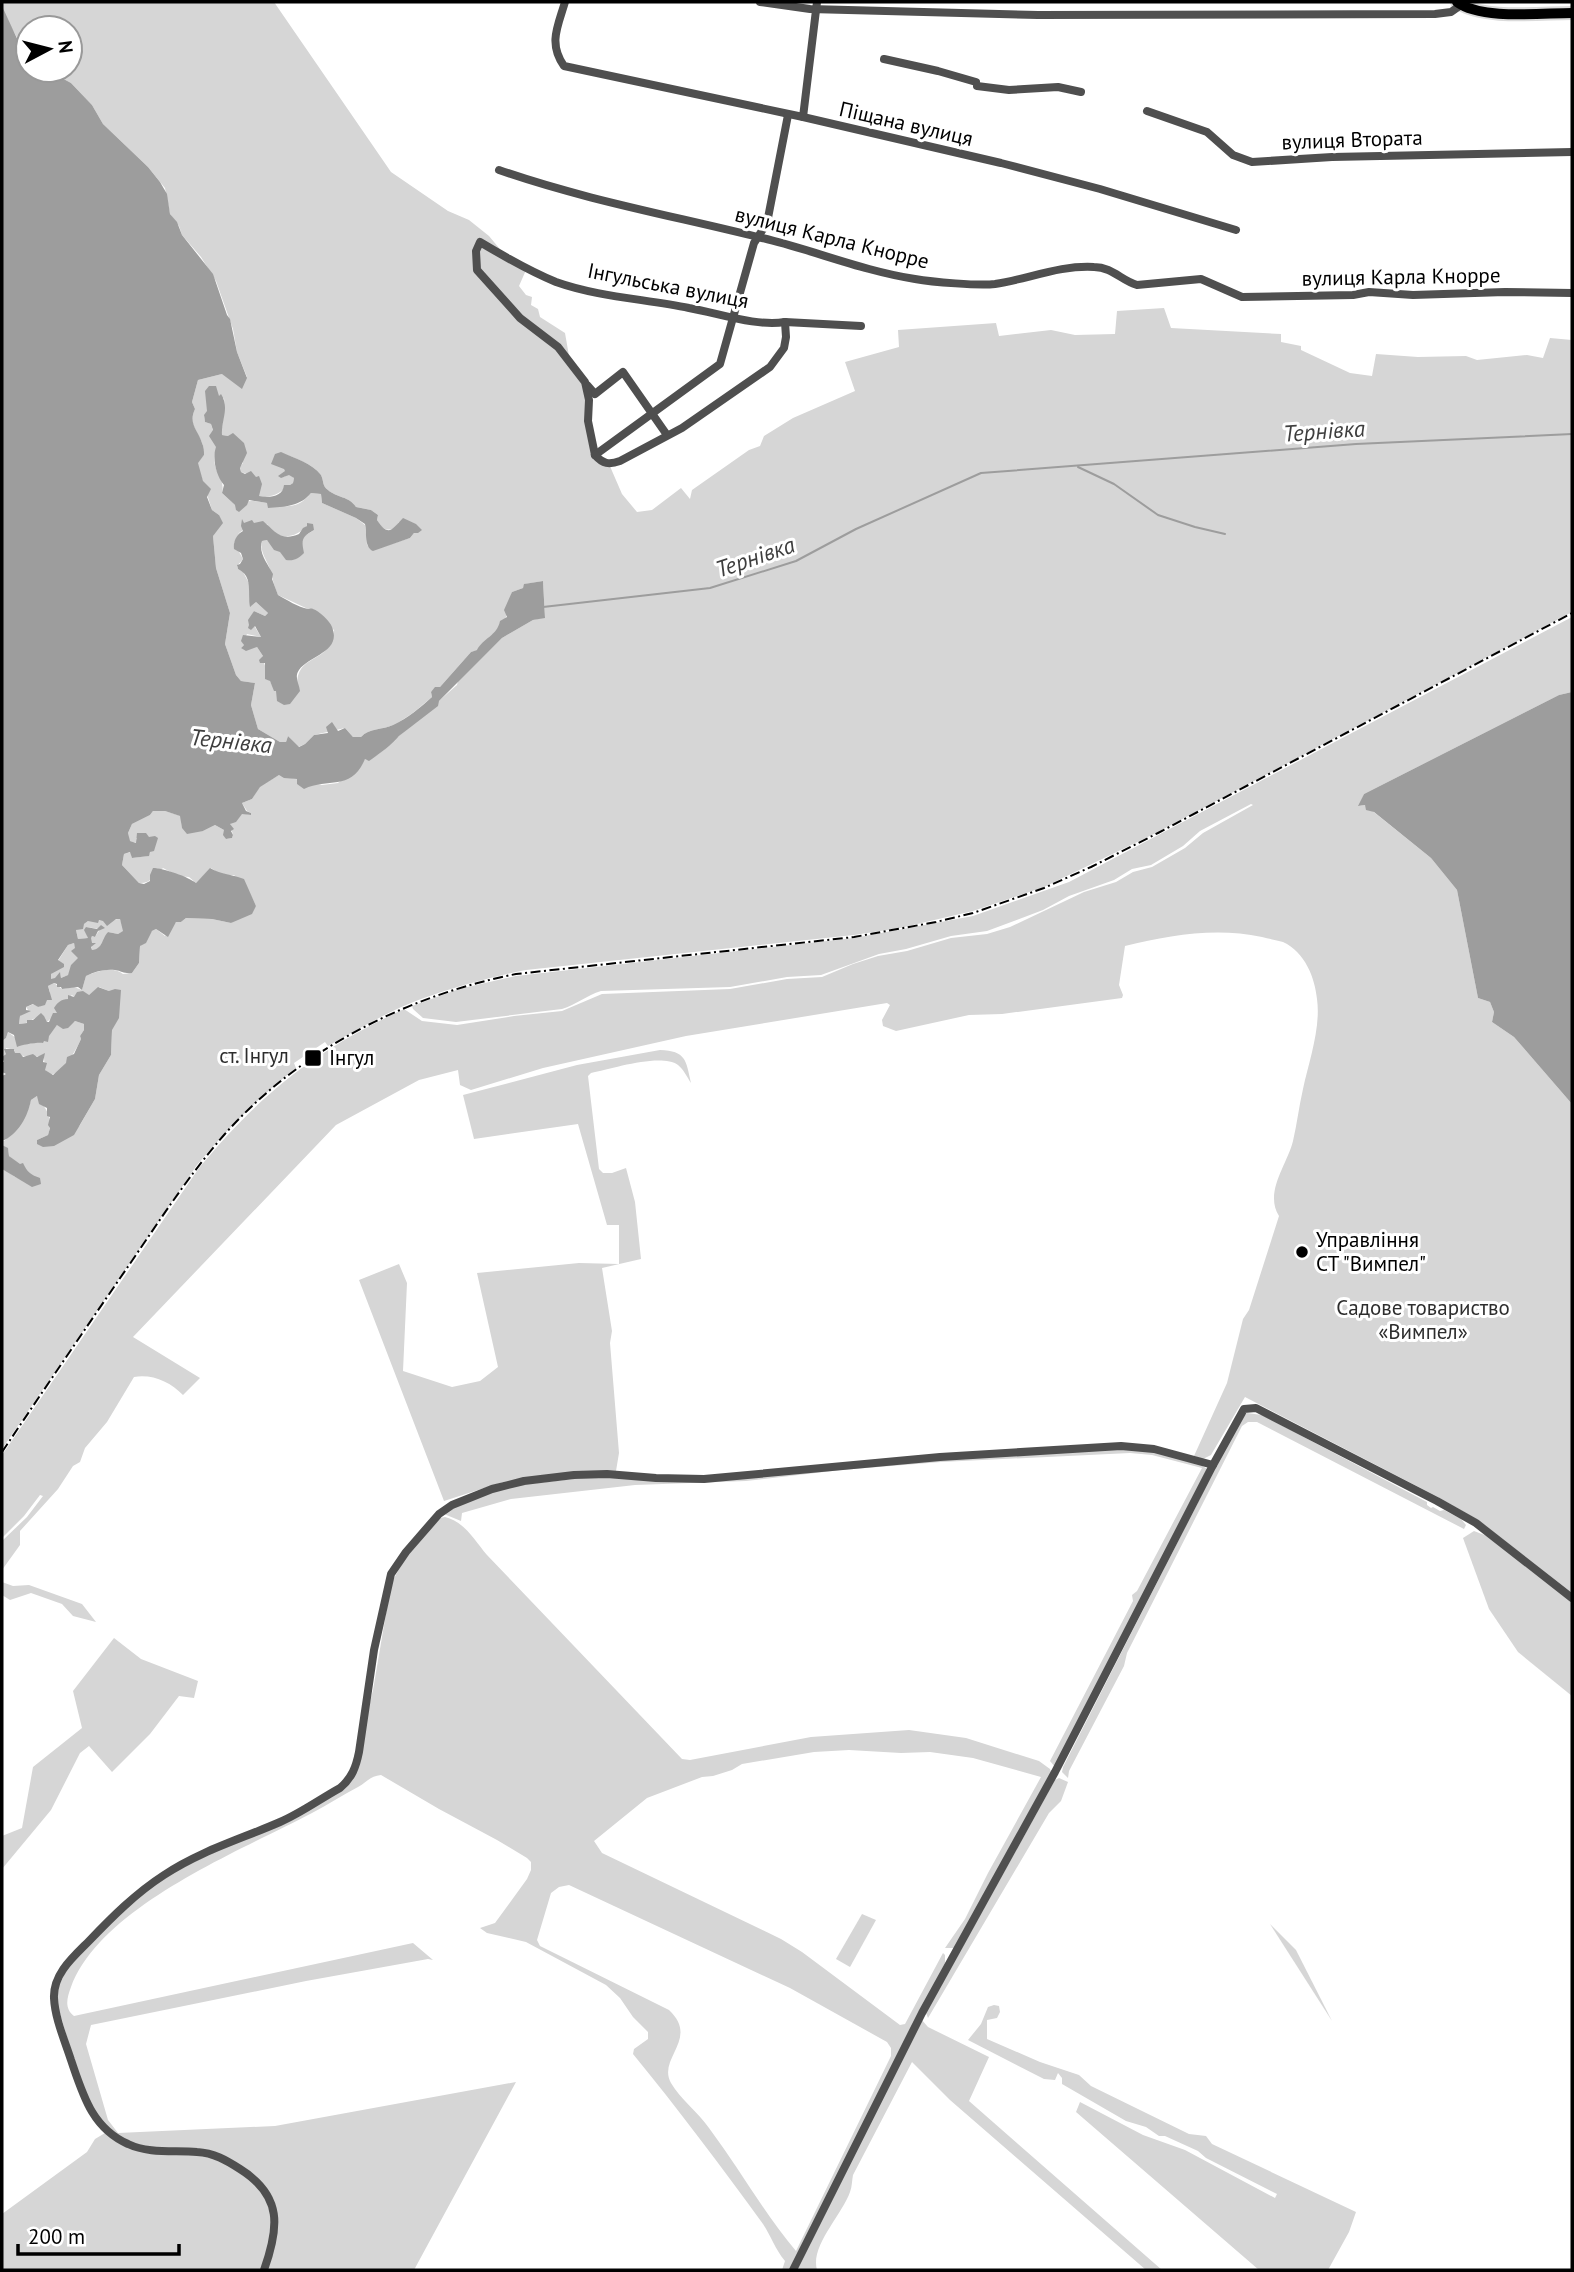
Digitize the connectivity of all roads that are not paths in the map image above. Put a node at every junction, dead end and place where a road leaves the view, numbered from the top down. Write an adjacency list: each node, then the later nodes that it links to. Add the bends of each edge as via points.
1 (565, 2): 9 (street, Піщана вулиця, via 554,42 564,66)
2 (760, 2): 4 (street)
3 (1459, 3): 4 (street, via 1457,10 1435,14 1382,15 1038,15); 5 (main road, via 1488,13)
4 (817, 5): 10 (street)
5 (1572, 12)
6 (884, 59): 7 (street, via 1009,90 1058,87)
7 (1081, 92)
8 (1147, 111): 11 (street, вулиця Втората, via 1207,132 1233,155 1252,162)
9 (788, 115): 10 (street, Піщана вулиця); 14 (street, via 767,223)
10 (803, 117): 13 (street, Піщана вулиця, via 1046,174)
11 (1572, 152)
12 (499, 170): 14 (street, вулиця Карла Кнорре, via 599,200)
13 (1236, 230)
14 (758, 237): 15 (street, вулиця Карла Кнорре, via 916,279 991,285 1094,267 1110,269 1137,285 1201,279 1242,297); 16 (street)
15 (1572, 293)
16 (733, 316): 17 (street, Інгульська вулиця); 19 (street, Інгульська вулиця, via 560,283 480,242 477,270 520,318 558,347); 20 (street, via 718,368)
17 (786, 322): 18 (street, Інгульська вулиця); 21 (street, via 784,348 771,368)
18 (861, 326)
19 (585, 382): 20 (street, via 595,394 623,372); 22 (street)
20 (654, 413): 21 (street); 22 (street)
21 (667, 435): 22 (street, via 610,464)
22 (595, 456)
23 (1213, 1465): 24 (street, via 1241,1412 1256,1408 1476,1523); 25 (street, via 1154,1449 1121,1446 704,1479 574,1475 510,1484 439,1514 391,1574 358,1759 347,1782 283,1821 164,1874 67,1963 56,1987 60,2026 81,2088 100,2126 138,2148 219,2156 264,2188 276,2227); 26 (street, via 1055,1772 922,2013)
24 (1572, 1598)
25 (264, 2270)
26 (793, 2270)

